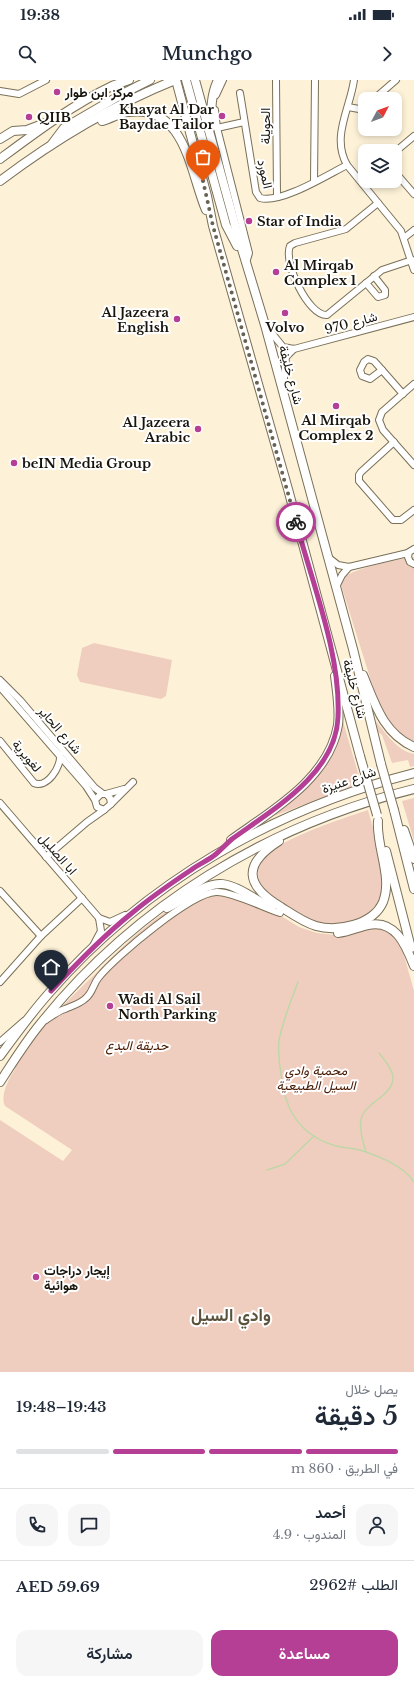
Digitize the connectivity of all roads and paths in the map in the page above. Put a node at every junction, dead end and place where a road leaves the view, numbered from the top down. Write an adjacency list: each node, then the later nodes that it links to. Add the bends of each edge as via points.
1 (46, 80): 15 (street, via 19,94)
2 (129, 80): 14 (main road)
3 (150, 80): 27 (main road, via 64,128)
4 (176, 80): 20 (main road, via 137,97); 37 (main road, شارع خليفة)
5 (186, 80): 41 (main road, via 226,225)
6 (195, 80): 25 (main road, شارع خليفة)
7 (218, 80): 25 (main road, via 210,108)
8 (223, 80): 23 (street, شارع خليفة, via 215,104)
9 (276, 80): 35 (street, الحويلة)
10 (315, 80): 33 (street)
11 (354, 80): 18 (street)
12 (396, 80): 13 (street)
13 (388, 82): 16 (street)
14 (115, 83): 21 (main road)
15 (0, 91)
16 (380, 92)
17 (240, 93): 22 (street, المورد)
18 (348, 107): 19 (street); 30 (street, via 340,138 342,154)
19 (358, 108)
20 (93, 121): 27 (main road); 37 (main road, via 133,112 155,116 166,122 180,137 186,150)
21 (53, 122): 26 (main road, via 24,130 13,130); 29 (main road)
22 (244, 122): 23 (street); 35 (street, المورد, via 257,196)
23 (217, 128): 41 (street, شارع خليفة, via 249,253)
24 (414, 136): 28 (street)
25 (210, 137): 41 (main road, شارع خليفة)
26 (0, 139)
27 (52, 144): 32 (main road)
28 (402, 146)
29 (0, 160)
30 (347, 165): 33 (street, المورد); 36 (street)
31 (402, 180): 34 (street)
32 (0, 181)
33 (314, 182): 35 (street, المورد, via 297,191)
34 (414, 194)
35 (277, 196)
36 (378, 203): 39 (street, via 397,225); 44 (street, via 346,229 295,243 289,250 296,285 321,314 330,313)
37 (213, 226): 64 (main road, شارع خليفة)
38 (414, 230): 39 (street)
39 (404, 238): 40 (street)
40 (412, 260): 42 (street); 43 (street, via 382,270)
41 (246, 263): 46 (main road, شارع خليفة)
42 (414, 270)
43 (374, 276): 44 (street); 44 (street, via 386,295 378,297)
44 (366, 283)
45 (414, 317): 48 (street, شارع 970)
46 (265, 325): 47 (street); 52 (main road, شارع خليفة)
47 (279, 343): 48 (street, via 286,348); 49 (street)
48 (294, 349): 49 (street, via 286,357)
49 (285, 364): 52 (street)
50 (382, 370): 53 (street)
51 (414, 384): 53 (street)
52 (283, 390): 59 (main road, شارع خليفة)
53 (403, 394): 54 (street, via 379,417 381,426)
54 (394, 442): 55 (street); 56 (street, via 361,472 359,478 394,520 401,520)
55 (414, 465)
56 (414, 510)
57 (414, 549): 58 (street)
58 (408, 553): 60 (street, via 409,560); 61 (street)
59 (325, 554): 61 (street, via 338,565); 62 (main road, شارع خليفة)
60 (414, 564)
61 (349, 567): 62 (street)
62 (335, 589): 63 (main road, شارع خليفة)
63 (353, 649): 68 (main road, via 382,719 395,735); 84 (main road, شارع خليفة, bridge)
64 (333, 653): 86 (main road, شارع خليفة, bridge); 89 (main road, via 338,717 335,737 327,753 318,768 294,793)
65 (0, 680): 78 (street, شارع الحاير, via 95,788)
66 (0, 687): 69 (street, شارع الحاير)
67 (0, 741): 70 (street, لغويرية, via 34,783 42,784)
68 (414, 747)
69 (60, 755): 70 (street, لغويرية); 71 (street, شارع الحاير)
70 (57, 770): 71 (street, لغويرية)
71 (72, 770): 79 (street, شارع الحاير)
72 (414, 773): 89 (main road, شارع عنيزة, via 369,785 310,806)
73 (133, 782): 74 (street)
74 (125, 789): 78 (street); 81 (street)
75 (414, 789): 76 (main road, شارع عنيزة)
76 (402, 792): 77 (main road); 88 (main road, شارع عنيزة)
77 (414, 792)
78 (104, 794): 79 (street, via 98,795); 81 (street, via 110,798)
79 (95, 801): 83 (street, via 97,807); 87 (street)
80 (0, 803): 82 (street, ابا الصليل)
81 (111, 804): 83 (street)
82 (6, 810): 85 (street); 90 (street, ابا الصليل)
83 (104, 810): 87 (street)
84 (394, 812): 91 (main road, via 402,825); 92 (main road, شارع خليفة)
85 (0, 814)
86 (377, 818): 88 (main road, via 385,881 382,902 377,910 366,918 354,924 337,927 322,927 302,920 267,899 255,886 253,869 258,857); 103 (main road, شارع خليفة)
87 (87, 822): 90 (street)
88 (304, 824): 99 (main road, شارع عنيزة, via 225,864)
89 (216, 854): 97 (main road, شارع عنيزة)
90 (46, 857): 95 (street, ابا الصليل)
91 (414, 859)
92 (414, 889)
93 (0, 891): 94 (street)
94 (5, 897): 96 (street); 101 (street)
95 (82, 898): 100 (street, ابا الصليل); 101 (street)
96 (0, 903)
97 (131, 913): 100 (street, via 110,922); 102 (main road, شارع عنيزة)
98 (280, 913): 99 (main road, via 233,885 217,883); 104 (main road, via 301,926 321,932 346,932 373,924 386,926 402,939); 107 (street, شارع عنيزة, via 226,893 217,892 203,896 166,919 133,945 99,977 92,992 84,1001)
99 (152, 914): 107 (main road, شارع عنيزة, via 101,958)
100 (99, 918): 102 (street, via 101,932)
101 (42, 936): 105 (street)
102 (92, 948): 106 (main road, شارع عنيزة)
103 (414, 958)
104 (414, 966)
105 (0, 982)
106 (30, 1016): 108 (street, شارع عنيزة); 109 (main road, شارع عنيزة)
107 (41, 1022): 110 (main road, شارع عنيزة)
108 (0, 1042)
109 (0, 1056)
110 (0, 1082)

